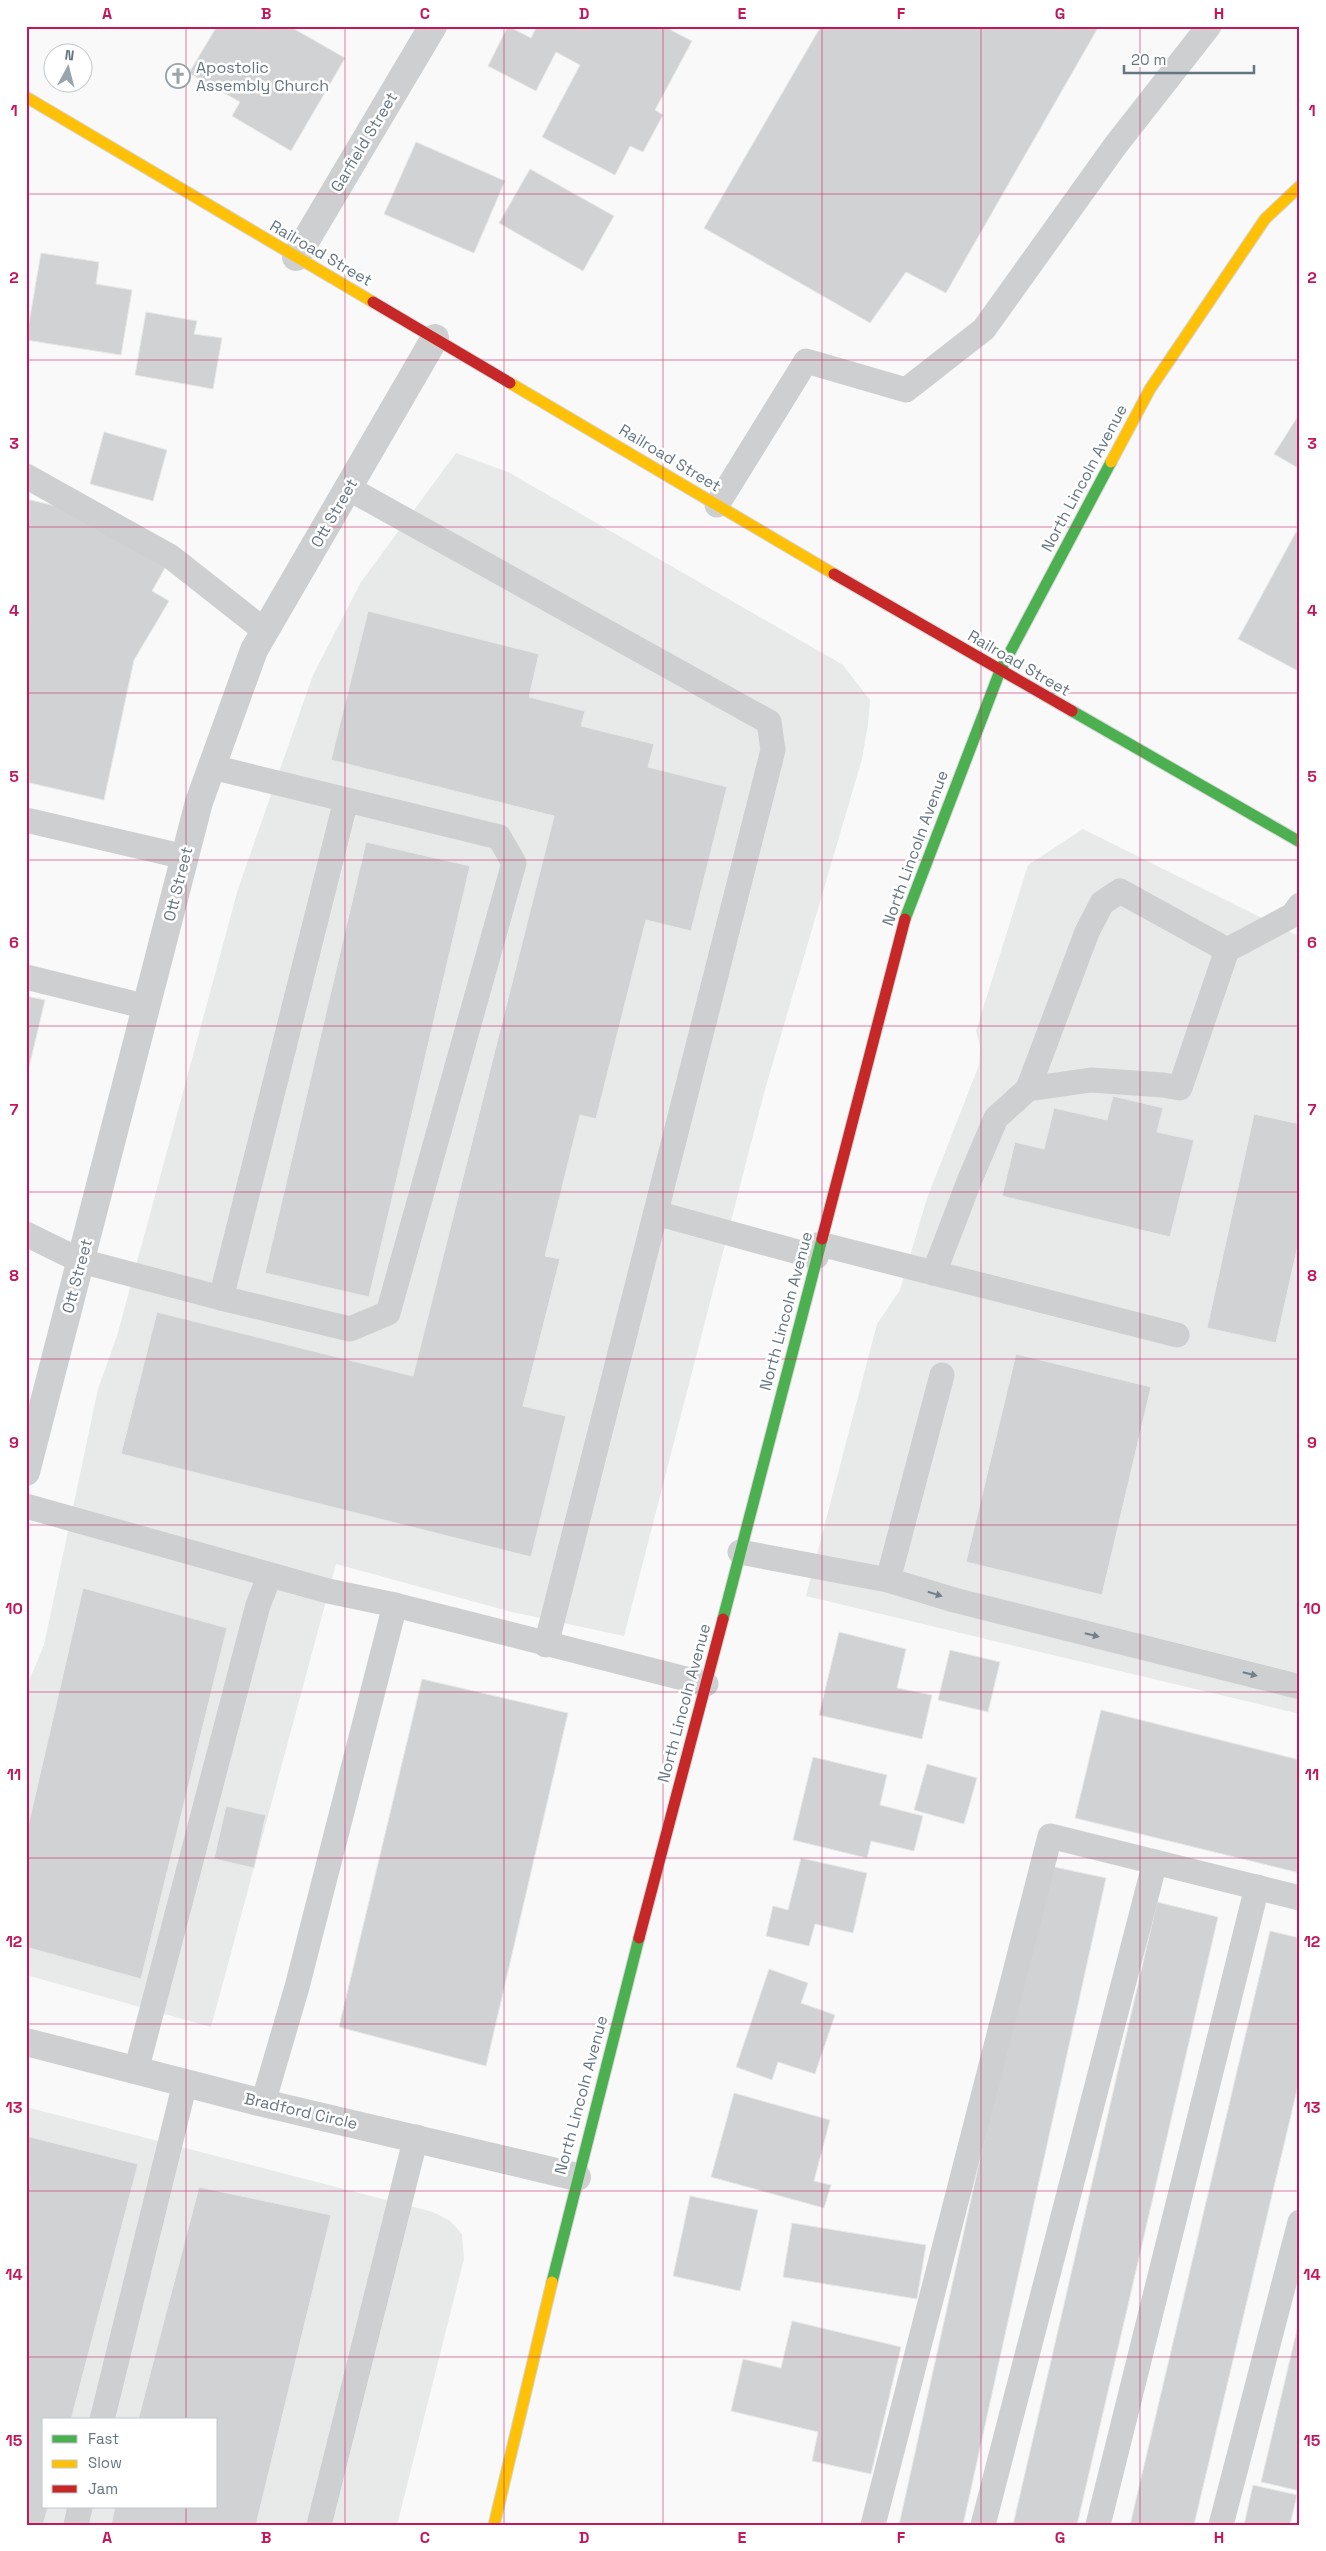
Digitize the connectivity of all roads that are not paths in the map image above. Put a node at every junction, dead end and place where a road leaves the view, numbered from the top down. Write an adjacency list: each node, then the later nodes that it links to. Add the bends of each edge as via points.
1 (433, 26): 5 (street, Garfield Street)
2 (1209, 26): 9 (lane, via 1115,146 984,329 906,390 806,361)
3 (26, 97): 5 (main road, Railroad Street)
4 (1300, 186): 11 (main road, North Lincoln Avenue, via 1265,219 1150,389)
5 (296, 257): 6 (main road, Railroad Street)
6 (434, 338): 8 (street, Ott Street); 9 (main road, Railroad Street)
7 (26, 476): 10 (lane, via 171,557)
8 (348, 488): 10 (street, Ott Street); 22 (lane, via 769,722 772,750)
9 (717, 504): 11 (main road, Railroad Street)
10 (265, 632): 12 (street, Ott Street, via 254,650)
11 (1000, 671): 15 (main road, Railroad Street); 24 (main road, North Lincoln Avenue, via 908,909)
12 (212, 768): 13 (lane); 16 (street, Ott Street, via 199,802)
13 (346, 800): 27 (lane); 27 (lane, via 499,837 514,863 388,1313 350,1329)
14 (26, 820): 16 (lane)
15 (1300, 842)
16 (185, 857): 20 (street, Ott Street)
17 (1300, 905): 18 (lane, via 1293,915)
18 (1228, 950): 21 (lane, via 1180,1088 1092,1080); 21 (lane, via 1120,890 1102,903 1087,932)
19 (26, 977): 20 (lane)
20 (147, 1007): 25 (street, Ott Street)
21 (1028, 1089): 26 (lane, via 996,1118)
22 (656, 1213): 24 (lane); 36 (lane)
23 (26, 1234): 25 (lane)
24 (818, 1251): 26 (lane); 32 (main road, North Lincoln Avenue)
25 (81, 1261): 27 (lane); 30 (street, Ott Street)
26 (934, 1273): 28 (lane)
27 (221, 1298)
28 (1176, 1335)
29 (942, 1375): 34 (lane)
30 (26, 1472)
31 (26, 1506): 33 (lane)
32 (740, 1552): 34 (lane); 37 (main road, North Lincoln Avenue)
33 (270, 1575): 35 (lane); 43 (lane, via 258,1605)
34 (888, 1580): 38 (lane, one-way to 38, via 954,1600)
35 (395, 1606): 36 (lane); 45 (lane, via 297,1987)
36 (546, 1645): 37 (lane)
37 (706, 1684): 47 (main road, North Lincoln Avenue)
38 (1300, 1687)
39 (1155, 1862): 40 (lane); 54 (lane, via 1050,1836); 55 (lane)
40 (1257, 1887): 41 (lane); 56 (lane)
41 (1300, 1898)
42 (26, 2042): 43 (street, Bradford Circle)
43 (136, 2071): 44 (street, Bradford Circle)
44 (185, 2083): 45 (street, Bradford Circle); 49 (lane)
45 (263, 2103): 46 (street, Bradford Circle)
46 (416, 2137): 47 (street, Bradford Circle); 52 (lane)
47 (577, 2176): 53 (main road, North Lincoln Avenue)
48 (1300, 2222): 57 (lane)
49 (102, 2418)
50 (80, 2508): 51 (lane)
51 (76, 2525)
52 (319, 2525)
53 (494, 2525)
54 (873, 2525)
55 (983, 2525)
56 (1098, 2525)
57 (1221, 2525)

